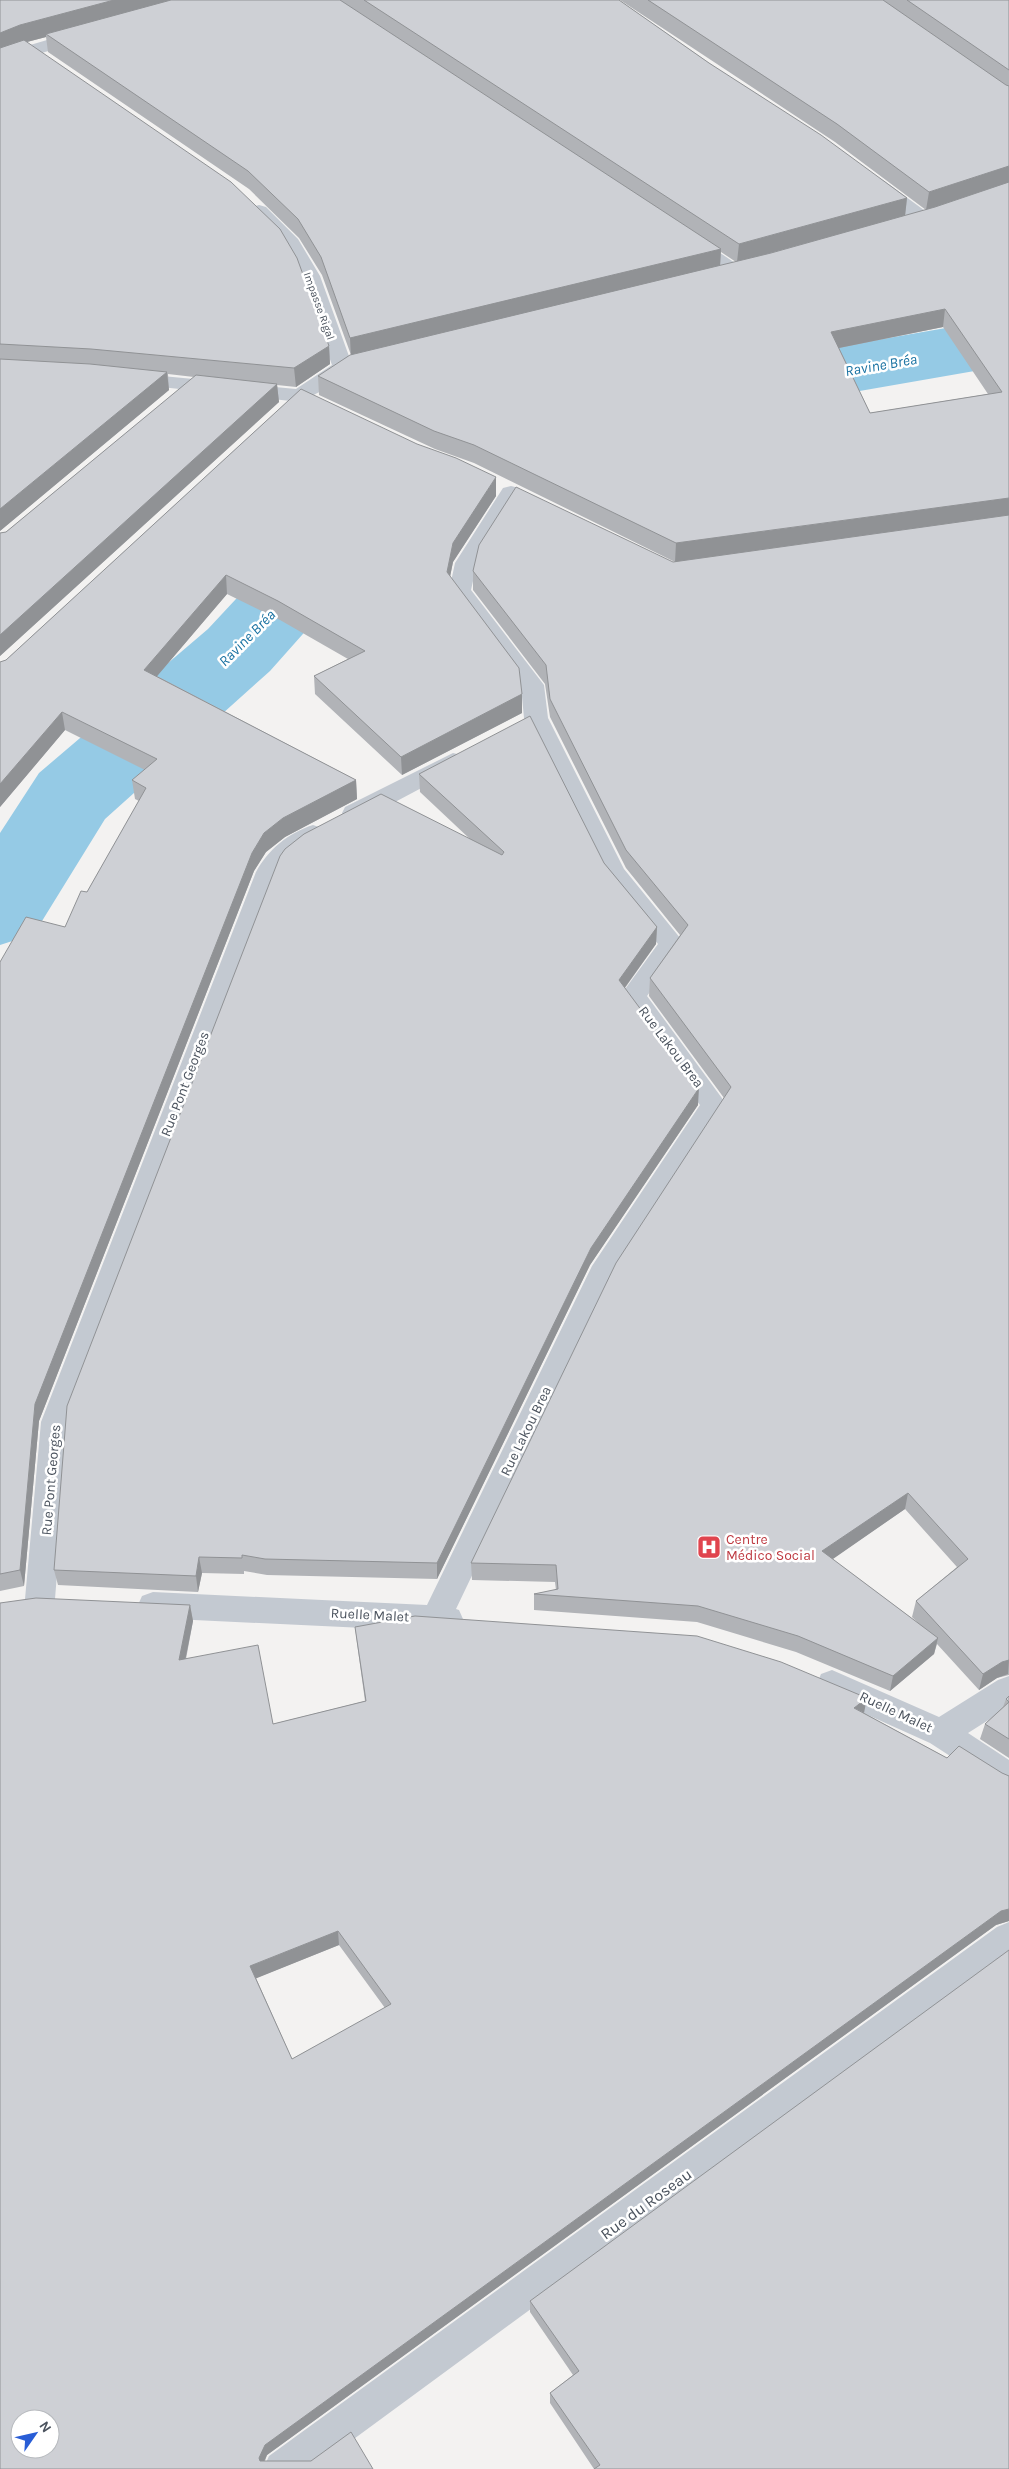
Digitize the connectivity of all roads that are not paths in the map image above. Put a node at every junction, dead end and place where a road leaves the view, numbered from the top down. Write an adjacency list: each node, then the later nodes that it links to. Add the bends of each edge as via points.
1 (106, 28): 2 (street)
2 (29, 49): 3 (street); 4 (street)
3 (0, 60)
4 (45, 60)
5 (865, 176): 7 (street, via 935,217)
6 (242, 195): 12 (street, Impasse Rigal, via 291,243 310,276)
7 (898, 228)
8 (682, 234): 9 (lane)
9 (749, 269): 10 (street)
10 (710, 278)
11 (372, 360): 12 (street)
12 (342, 367): 15 (street)
13 (112, 377): 14 (street)
14 (192, 385): 15 (street); 16 (street)
15 (309, 400): 17 (street)
16 (169, 404)
17 (278, 416)
18 (512, 493): 22 (street, Rue Lakou Brea, via 466,563 460,591 532,685 527,722 614,874 672,944 633,996 714,1105 602,1274)
19 (476, 749): 20 (street, Rue Pont Georges, via 295,844 276,859 268,872 55,1422 28,1601)
20 (70, 1601)
21 (129, 1604): 22 (street, Ruelle Malet)
22 (436, 1618): 23 (street, Ruelle Malet)
23 (475, 1621)
24 (810, 1674): 26 (street, Ruelle Malet)
25 (1009, 1690): 26 (street)
26 (940, 1733): 27 (street, Ruelle Malet)
27 (1009, 1777)
28 (1009, 1938): 29 (street, Rue du Roseau)
29 (282, 2469)

